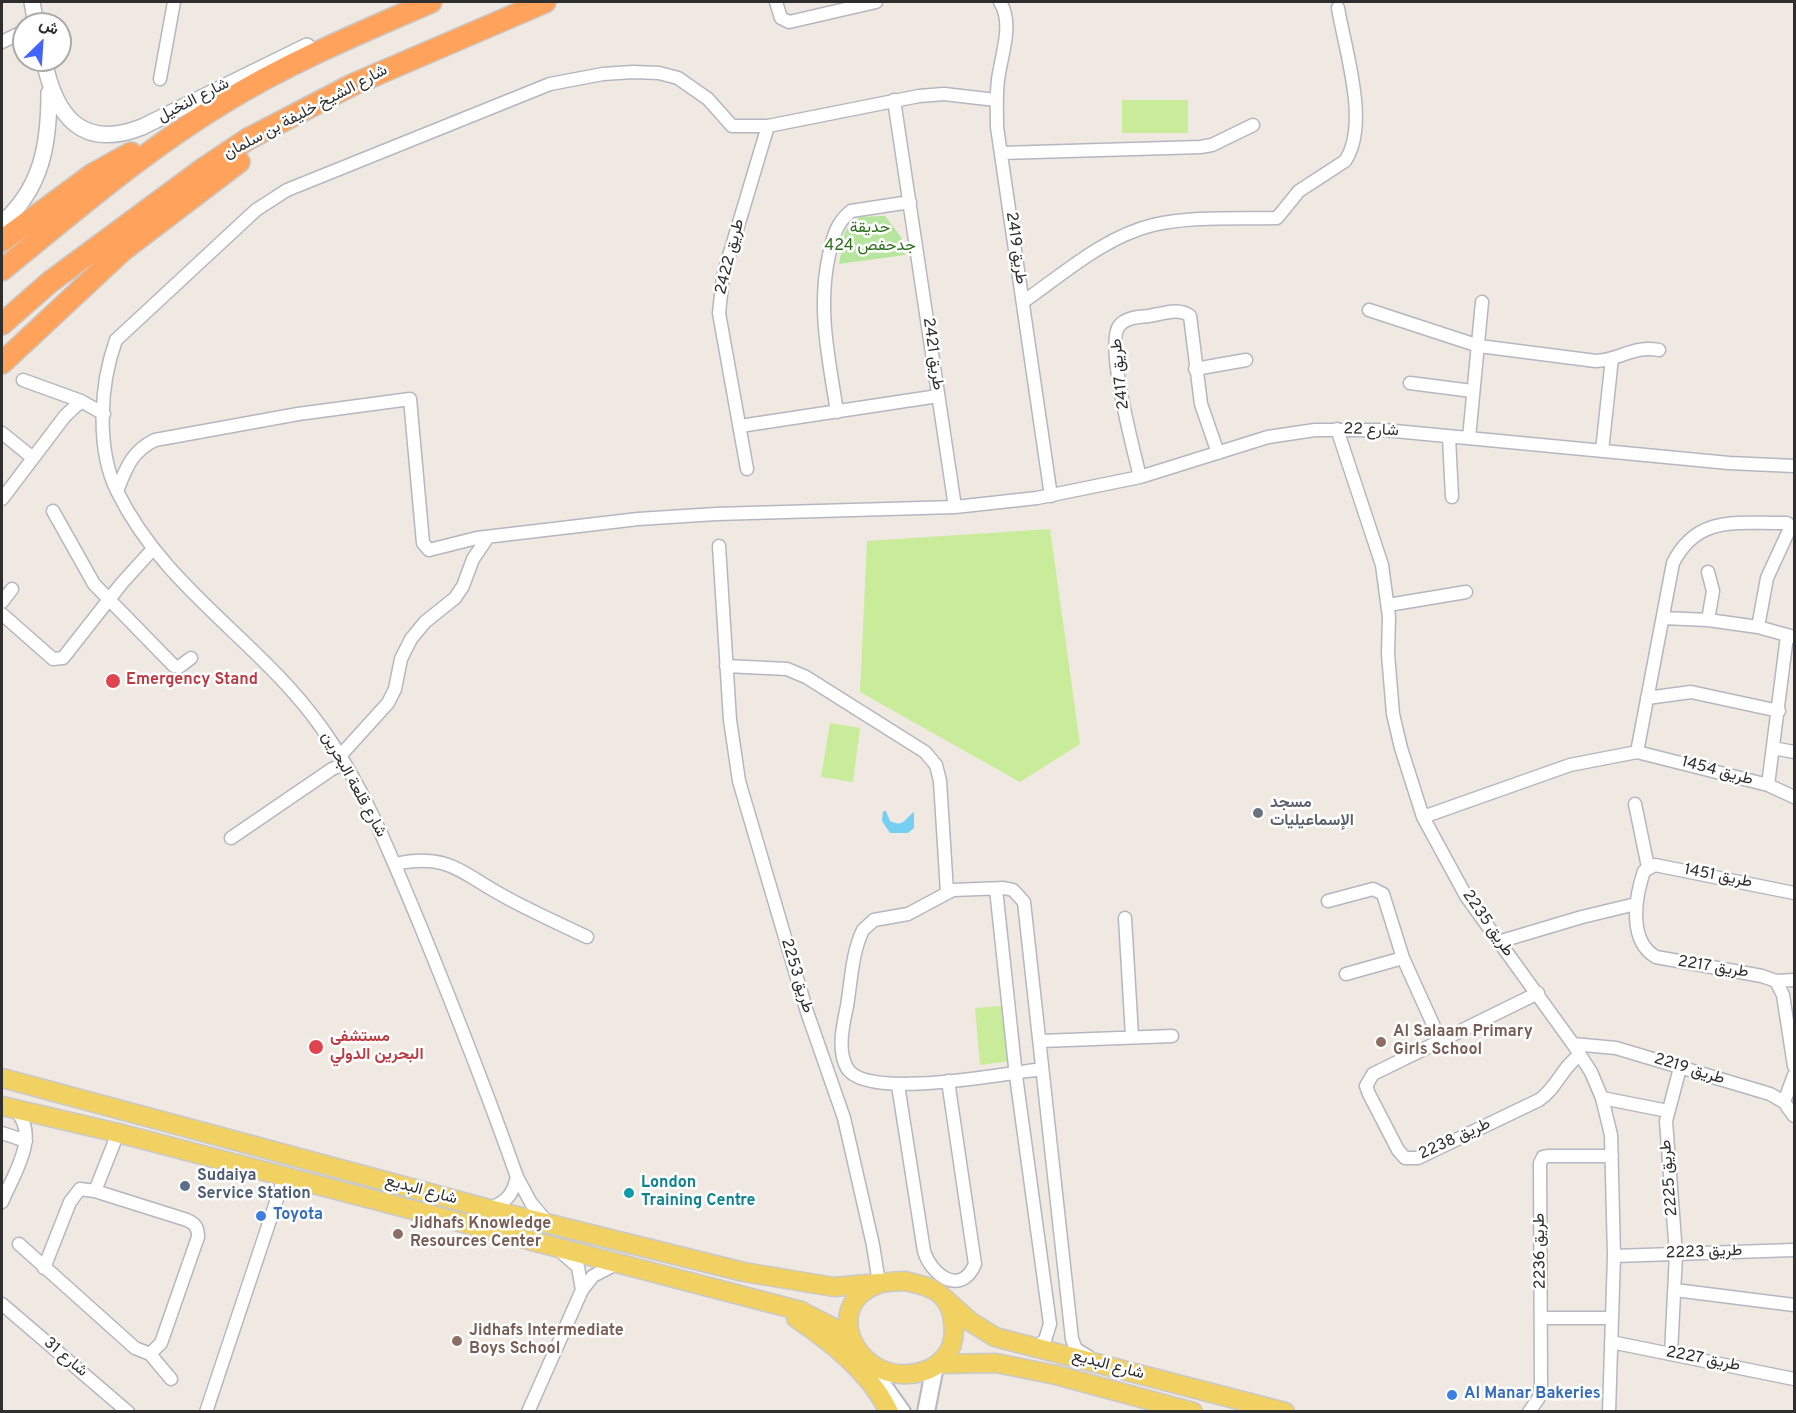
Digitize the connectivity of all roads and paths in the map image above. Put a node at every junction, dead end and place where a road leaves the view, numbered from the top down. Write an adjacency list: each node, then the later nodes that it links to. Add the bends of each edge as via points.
1 (174, 2): 10 (street)
2 (431, 2): 8 (highway)
3 (545, 2): 11 (highway, شارع الشيخ خليفة بن سلمان)
4 (776, 2): 5 (street, via 781,18 792,22)
5 (876, 2)
6 (1000, 2): 14 (street, طريق 2419, via 1006,12 1006,24)
7 (1338, 8): 23 (street, via 1357,124 1350,153 1340,165 1299,191 1277,218 1203,219 1152,225 1096,250)
8 (354, 35): 12 (street, شارع النخيل, via 313,43 142,127 116,135 101,134 74,122 63,112); 15 (highway)
9 (46, 72): 12 (street, شارع النخيل)
10 (160, 79)
11 (352, 85): 26 (highway, شارع الشيخ خليفة بن سلمان, via 248,139 203,169 50,282); 31 (highway, via 214,179 122,251)
12 (49, 87): 20 (street, شارع النخيل, via 45,155 24,199)
13 (894, 100): 14 (street, via 944,94); 17 (street); 19 (street, طريق 2421)
14 (996, 100): 18 (street, طريق 2419)
15 (221, 104): 21 (highway, via 93,174); 22 (highway, via 113,180)
16 (1253, 125): 18 (street, via 1200,147)
17 (768, 126): 39 (street, شارع قلعة البحرين, via 732,126 708,99 678,78 659,73 603,74 550,84 287,190 256,210 116,340 109,360); 40 (street, طريق 2422, via 720,294 719,313)
18 (1001, 153): 23 (street, طريق 2419)
19 (910, 201): 36 (street, طريق 2421); 38 (street, via 851,211 834,232 822,303)
20 (2, 224)
21 (2, 241)
22 (2, 270)
23 (1023, 302): 52 (street, طريق 2419)
24 (1482, 302): 27 (street)
25 (1369, 310): 27 (street)
26 (2, 324)
27 (1479, 346): 29 (street, via 1596,361); 35 (street)
28 (1659, 350): 29 (street, via 1633,350)
29 (1612, 358): 45 (street)
30 (1246, 360): 32 (street)
31 (2, 363)
32 (1195, 369): 46 (street, طريق 2417, via 1201,404); 50 (street, طريق 2417, via 1192,322 1185,312 1131,318 1117,330 1120,388)
33 (23, 380): 37 (street)
34 (1410, 383): 35 (street)
35 (1472, 391): 44 (street)
36 (938, 396): 38 (street); 55 (street, طريق 2421)
37 (81, 401): 39 (street); 47 (street)
38 (837, 412): 40 (street)
39 (104, 414): 51 (street, شارع قلعة البحرين, via 103,447)
40 (740, 426): 49 (street, طريق 2422)
41 (1337, 429): 43 (street, شارع 22, via 1384,429); 46 (street, شارع 22, via 1268,437); 66 (street, طريق 2235, via 1376,542)
42 (2, 433): 47 (street)
43 (1449, 437): 44 (street, شارع 22); 53 (street)
44 (1469, 438): 45 (street, شارع 22)
45 (1602, 451): 48 (street, شارع 22)
46 (1218, 453): 50 (street, شارع 22)
47 (33, 458): 54 (street)
48 (1794, 466)
49 (747, 469)
50 (1140, 477): 52 (street, شارع 22)
51 (117, 491): 58 (street, شارع 22, via 129,462 143,446 155,440 410,399 424,548 434,550); 60 (street, شارع قلعة البحرين)
52 (1051, 495): 55 (street, شارع 22)
53 (1452, 497)
54 (2, 500)
55 (955, 507): 58 (street, شارع 22, via 696,515)
56 (53, 510): 64 (street, via 89,576)
57 (1793, 525): 68 (street, via 1726,523 1700,531 1674,563); 70 (street, via 1767,578)
58 (488, 537): 79 (street, via 455,598 411,639 388,703)
59 (719, 546): 73 (street, طريق 2253)
60 (152, 550): 64 (street); 79 (street, شارع قلعة البحرين, via 304,705)
61 (1708, 572): 69 (street, via 1713,595)
62 (12, 589): 65 (street)
63 (1466, 592): 66 (street)
64 (108, 601): 67 (street, via 59,661); 72 (street, via 174,666 180,667)
65 (2, 602)
66 (1388, 605): 83 (street, طريق 2235, via 1393,714)
67 (2, 614)
68 (1663, 618): 69 (street); 74 (street)
69 (1708, 620): 70 (street)
70 (1758, 627): 71 (street)
71 (1791, 637): 75 (street)
72 (190, 658)
73 (726, 666): 88 (street, via 788,669 925,752 936,765 940,781); 110 (street, طريق 2253, via 739,781)
74 (1647, 698): 75 (street, via 1691,692); 77 (street)
75 (1779, 711): 76 (street)
76 (1773, 748): 78 (street); 80 (street)
77 (1637, 752): 80 (street, طريق 1454); 83 (street, via 1570,765)
78 (1794, 752)
79 (342, 760): 84 (street); 85 (street, شارع قلعة البحرين)
80 (1768, 785): 81 (street, طريق 1454)
81 (1794, 797)
82 (1635, 804): 86 (street)
83 (1423, 817): 94 (street, طريق 2235, via 1466,896)
84 (231, 838)
85 (395, 864): 93 (street, via 428,860 453,865 501,895); 124 (street, شارع قلعة البحرين, via 447,989)
86 (1646, 869): 89 (street, طريق 1451, via 1655,865); 91 (street, طريق 2217)
87 (996, 889): 88 (street); 102 (street, via 1013,890 1024,902); 109 (street)
88 (947, 892): 106 (street, via 915,911 874,920 863,930 843,1028 842,1049)
89 (1794, 893)
90 (1328, 901): 95 (street, via 1378,890 1383,894)
91 (1636, 904): 94 (street); 98 (street, طريق 2217, via 1639,940 1656,957)
92 (1125, 918): 100 (street)
93 (587, 937)
94 (1498, 942): 99 (street, طريق 2235)
95 (1402, 958): 96 (street); 103 (street)
96 (1346, 974)
97 (1794, 980): 98 (street, طريق 2217)
98 (1776, 981): 105 (street, via 1783,995)
99 (1538, 993): 103 (street, طريق 2238); 104 (street, طريق 2235)
100 (1132, 1036): 101 (street); 102 (street)
101 (1172, 1036)
102 (1041, 1041): 108 (street)
103 (1441, 1042): 104 (street, طريق 2238, via 1372,1074 1366,1086 1405,1158 1418,1158 1539,1100 1551,1090)
104 (1577, 1049): 107 (street, طريق 2219, via 1616,1048); 115 (street, طريق 2235)
105 (1794, 1066)
106 (847, 1068): 110 (street); 114 (street, via 860,1080)
107 (1680, 1068): 116 (street, طريق 2219, via 1770,1094); 118 (street, طريق 2225)
108 (1042, 1069): 109 (street); 153 (street, via 1073,1344 1081,1353)
109 (1016, 1072): 113 (street); 148 (street, via 1050,1324 1045,1340)
110 (829, 1075): 137 (street, طريق 2253, via 844,1118)
111 (1794, 1075): 116 (street)
112 (2, 1078): 128 (main road, شارع البديع)
113 (948, 1081): 114 (street); 114 (street, via 975,1264 964,1279 951,1281 933,1269 924,1251)
114 (898, 1085)
115 (1602, 1098): 118 (street); 123 (street, طريق 2235)
116 (1784, 1102): 119 (street)
117 (8, 1108): 121 (main road, شارع البديع); 122 (street, via 25,1124)
118 (1668, 1112): 133 (street, طريق 2225)
119 (1794, 1116)
120 (2, 1133): 122 (street)
121 (118, 1133): 125 (main road, شارع البديع); 126 (street)
122 (26, 1141): 127 (street)
123 (1612, 1156): 134 (street, طريق 2235); 144 (street, طريق 2236, via 1549,1156 1541,1160)
124 (517, 1177): 128 (street, via 510,1196); 129 (street, شارع قلعة البحرين)
125 (284, 1178): 131 (main road, شارع البديع); 157 (street)
126 (95, 1191): 136 (street, via 80,1189 75,1193); 149 (street, via 188,1220 198,1230 161,1343)
127 (2, 1202)
128 (489, 1209): 129 (main road, شارع البديع)
129 (548, 1223): 137 (main road, شارع البديع, via 801,1283 834,1287)
130 (19, 1244): 136 (street)
131 (552, 1247): 135 (main road, شارع البديع); 138 (street, via 578,1268)
132 (1794, 1250): 133 (street, طريق 2223)
133 (1676, 1254): 134 (street, طريق 2223); 139 (street, طريق 2225)
134 (1614, 1256): 145 (street, طريق 2235)
135 (618, 1263): 138 (street, via 601,1270); 142 (main road, شارع البديع)
136 (44, 1268): 149 (street, via 135,1348)
137 (879, 1283): 140 (main road, via 919,1284); 147 (main road, via 861,1294 852,1307)
138 (582, 1290): 158 (street)
139 (1675, 1290): 143 (street); 150 (street, طريق 2225)
140 (943, 1297): 148 (main road, شارع البديع, via 995,1337); 152 (main road, via 950,1309 953,1337 948,1353)
141 (2, 1304): 156 (street, شارع 31)
142 (774, 1305): 147 (main road, شارع البديع, via 822,1320); 159 (main road, via 842,1352)
143 (1794, 1305)
144 (1542, 1318): 145 (street); 164 (street, طريق 2236, via 1541,1387)
145 (1612, 1318): 146 (street, طريق 2235)
146 (1611, 1342): 150 (street, طريق 2227); 165 (street, طريق 2235)
147 (852, 1343): 151 (main road)
148 (1034, 1348): 153 (main road, شارع البديع)
149 (150, 1354): 154 (street)
150 (1671, 1354): 155 (street, طريق 2227)
151 (868, 1364): 152 (main road, via 899,1375); 160 (main road)
152 (936, 1365): 161 (main road); 162 (main road, شارع البديع, via 996,1363)
153 (1119, 1368): 163 (main road, شارع البديع)
154 (171, 1379)
155 (1794, 1379)
156 (128, 1412)
157 (206, 1412)
158 (528, 1412)
159 (889, 1412)
160 (902, 1412)
161 (926, 1412)
162 (1193, 1412)
163 (1285, 1412)
164 (1529, 1412)
165 (1609, 1412)

